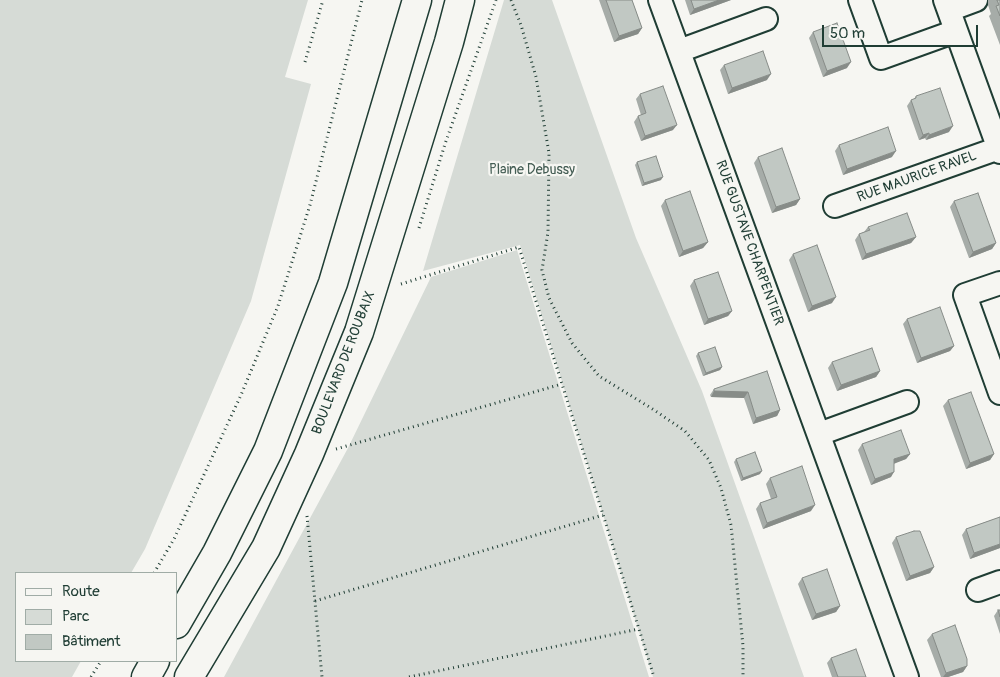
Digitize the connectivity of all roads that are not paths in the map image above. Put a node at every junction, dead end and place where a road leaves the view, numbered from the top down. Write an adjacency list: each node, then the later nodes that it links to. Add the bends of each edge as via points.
1 (417, 0): 18 (main road, via 332,283 268,451 217,553)
2 (460, 0): 21 (main road, BOULEVARD DE ROUBAIX, via 355,341 266,548)
3 (660, 0): 8 (street, RUE GUSTAVE CHARPENTIER)
4 (860, 0): 6 (street, via 881,58)
5 (976, 0): 6 (street)
6 (950, 14): 9 (street, RUE MAURICE RAVEL)
7 (766, 19): 8 (street)
8 (679, 51): 15 (street, RUE GUSTAVE CHARPENTIER)
9 (991, 97): 10 (street, RUE MAURICE RAVEL)
10 (999, 150): 11 (street, RUE MAURICE RAVEL)
11 (835, 206)
12 (1000, 282): 13 (street, via 965,295)
13 (1000, 393)
14 (907, 402): 15 (street)
15 (819, 434): 22 (street, RUE GUSTAVE CHARPENTIER)
16 (1000, 582): 17 (street)
17 (978, 590)
18 (178, 621)
19 (154, 662): 20 (main road)
20 (146, 677)
21 (189, 677)
22 (907, 677)

